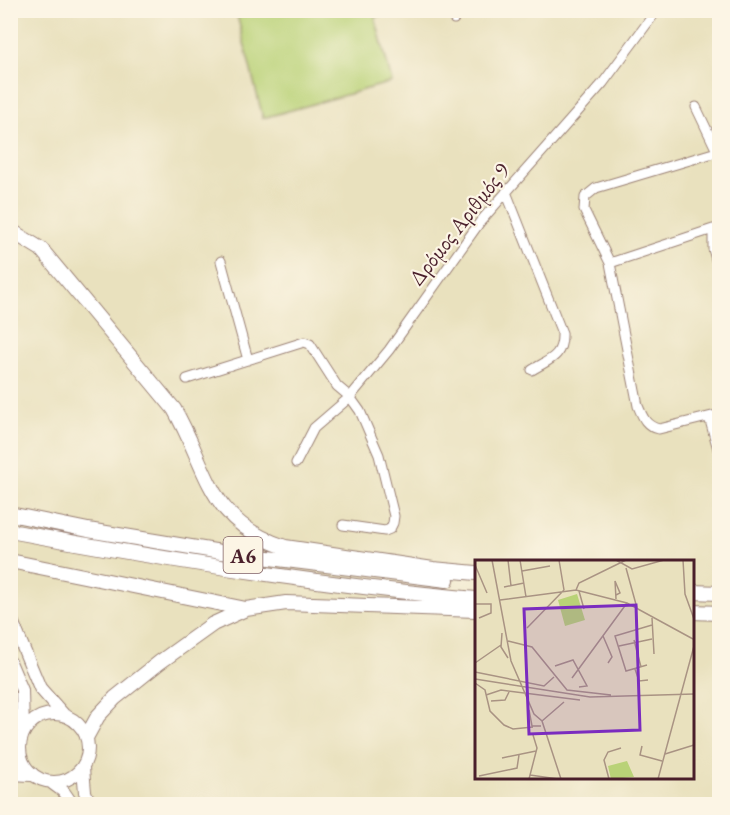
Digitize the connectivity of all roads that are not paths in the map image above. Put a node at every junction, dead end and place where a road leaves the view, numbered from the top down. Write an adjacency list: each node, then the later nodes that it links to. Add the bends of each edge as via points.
1 (657, 10): 4 (street, Δρόμος Αριθμός 9, via 603,83)
2 (696, 106): 3 (street)
3 (718, 151): 8 (street, via 596,188 585,197 584,210)
4 (506, 192): 11 (street, via 562,333 559,353); 13 (street, Δρόμος Αριθμός 9)
5 (716, 229): 8 (street); 9 (street, via 713,249)
6 (10, 230): 22 (highway, via 41,249 169,402 188,433 219,502 244,527 285,547)
7 (221, 261): 10 (street)
8 (610, 263): 15 (street, via 638,406 645,421 659,429)
9 (720, 273)
10 (248, 360): 12 (street); 13 (street, via 304,342 310,344 337,386)
11 (532, 370)
12 (187, 380)
13 (350, 397): 17 (street, Δρόμος Αριθμός 9, via 314,428); 19 (street, via 379,455 394,516 390,529 385,531)
14 (720, 414): 15 (street)
15 (709, 417): 16 (street)
16 (720, 456)
17 (296, 463)
18 (10, 514): 23 (highway, A6, via 221,552)
19 (343, 525)
20 (10, 531): 26 (highway, A6, via 228,570)
21 (10, 561): 27 (highway)
22 (475, 573)
23 (475, 582)
24 (694, 592): 25 (highway)
25 (720, 593)
26 (475, 598)
27 (246, 609): 28 (highway, via 286,603); 35 (highway, via 213,624 115,698 98,716)
28 (475, 610)
29 (694, 612): 30 (highway)
30 (720, 613)
31 (10, 616): 33 (main road, via 40,688)
32 (10, 662): 34 (main road, via 22,690)
33 (63, 714): 34 (main road, via 41,716); 35 (main road, via 81,726)
34 (23, 731): 38 (main road, via 20,754)
35 (87, 736): 36 (main road, via 88,758)
36 (83, 768): 39 (main road, via 64,782); 41 (main road)
37 (10, 773): 38 (highway)
38 (31, 774): 39 (main road)
39 (52, 783): 40 (main road, via 63,790)
40 (72, 804)
41 (90, 804)

